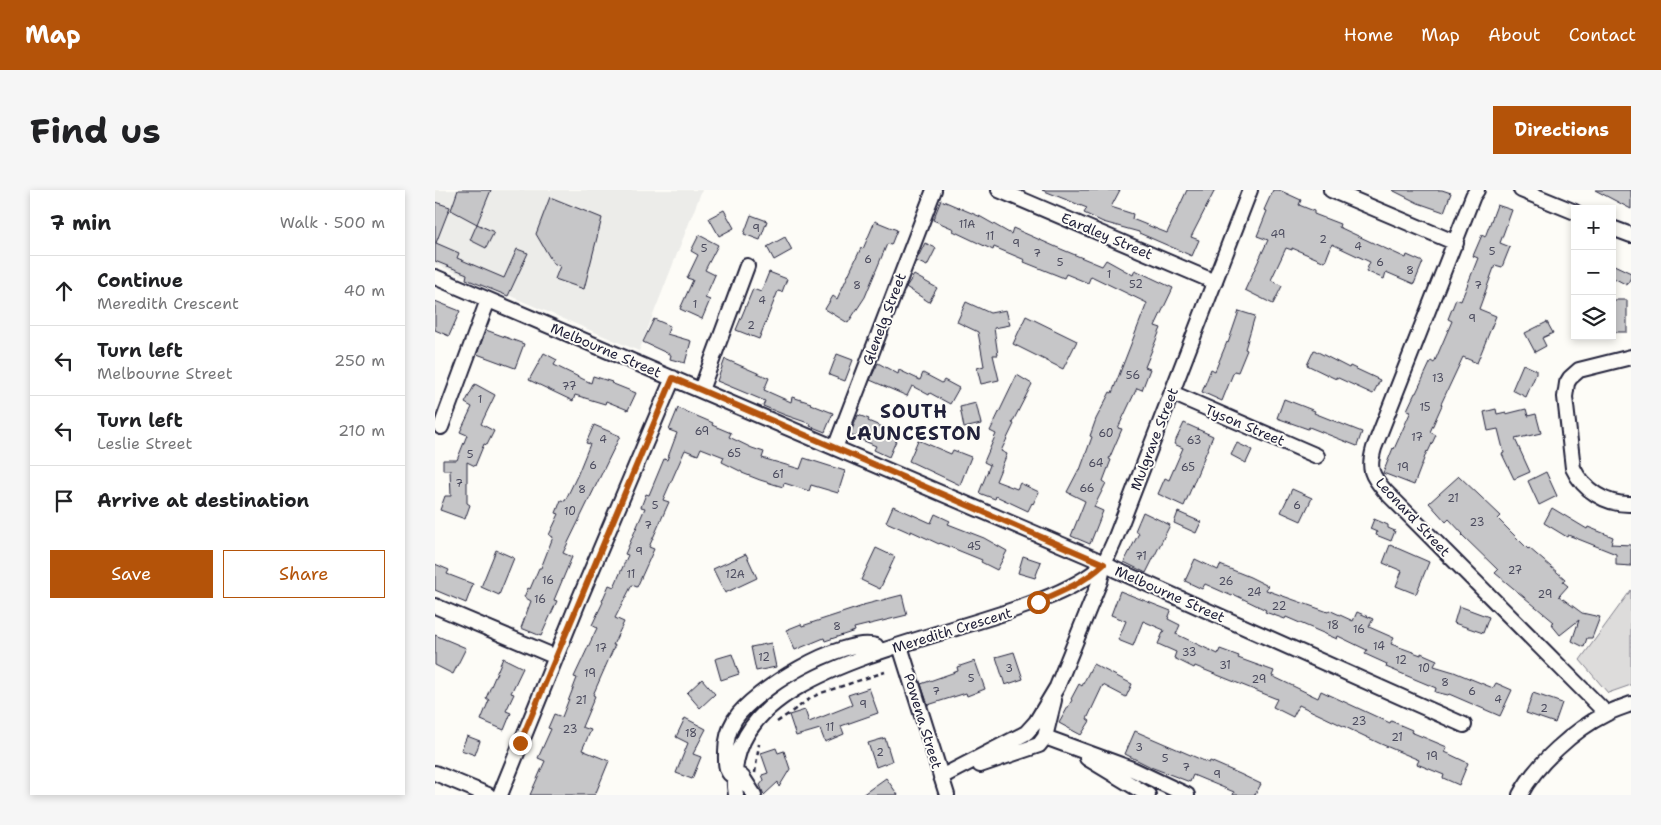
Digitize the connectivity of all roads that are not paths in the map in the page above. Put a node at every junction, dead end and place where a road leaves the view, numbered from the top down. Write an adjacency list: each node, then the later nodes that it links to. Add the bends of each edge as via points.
1 (934, 190): 20 (street, Glenelg Street)
2 (999, 190): 13 (street, Eardley Street)
3 (1250, 190): 13 (street, Mulgrave Street)
4 (1331, 190): 10 (street)
5 (1477, 190): 10 (street)
6 (1521, 190): 7 (street)
7 (1571, 210)
8 (1616, 229): 9 (street)
9 (1631, 235)
10 (1456, 243): 29 (street, Leonard Street, via 1374,448 1371,472 1385,491)
11 (747, 266): 17 (street)
12 (435, 277): 14 (street, Melbourne Street)
13 (1215, 282): 18 (street, Mulgrave Street)
14 (488, 300): 16 (street, Melbourne Street); 19 (street)
15 (1631, 357): 22 (street, via 1579,370 1567,383 1565,396 1576,475 1593,493)
16 (673, 378): 17 (street, Melbourne Street); 26 (street)
17 (701, 390): 20 (street, Melbourne Street)
18 (1172, 394): 21 (street, Tyson Street); 23 (street, Mulgrave Street)
19 (441, 427)
20 (835, 448): 23 (street, Melbourne Street)
21 (1317, 456)
22 (1631, 504)
23 (1104, 564): 25 (street, Meredith Crescent, via 1079,582 1038,602); 27 (street, Mulgrave Street); 30 (street, Melbourne Street)
24 (435, 606): 26 (street)
25 (900, 646): 34 (street, Meredith Crescent, via 815,677 777,701 750,730 739,752); 35 (street, Powena Street)
26 (556, 657): 38 (street)
27 (1057, 687): 31 (street, Mulgrave Street); 35 (street, Mulgrave Street, via 1031,728)
28 (1631, 704): 29 (street)
29 (1606, 713): 43 (street, via 1562,745 1541,766)
30 (1464, 725)
31 (1045, 738): 32 (street); 35 (street, via 1036,747)
32 (1065, 745): 41 (street); 42 (street, via 1132,769)
33 (435, 773): 37 (street)
34 (735, 775): 36 (street, via 743,778); 39 (street, Meredith Crescent)
35 (941, 777): 40 (street, Powena Street)
36 (753, 793)
37 (488, 795)
38 (500, 795)
39 (736, 795)
40 (947, 795)
41 (1149, 795)
42 (1187, 795)
43 (1520, 795)

